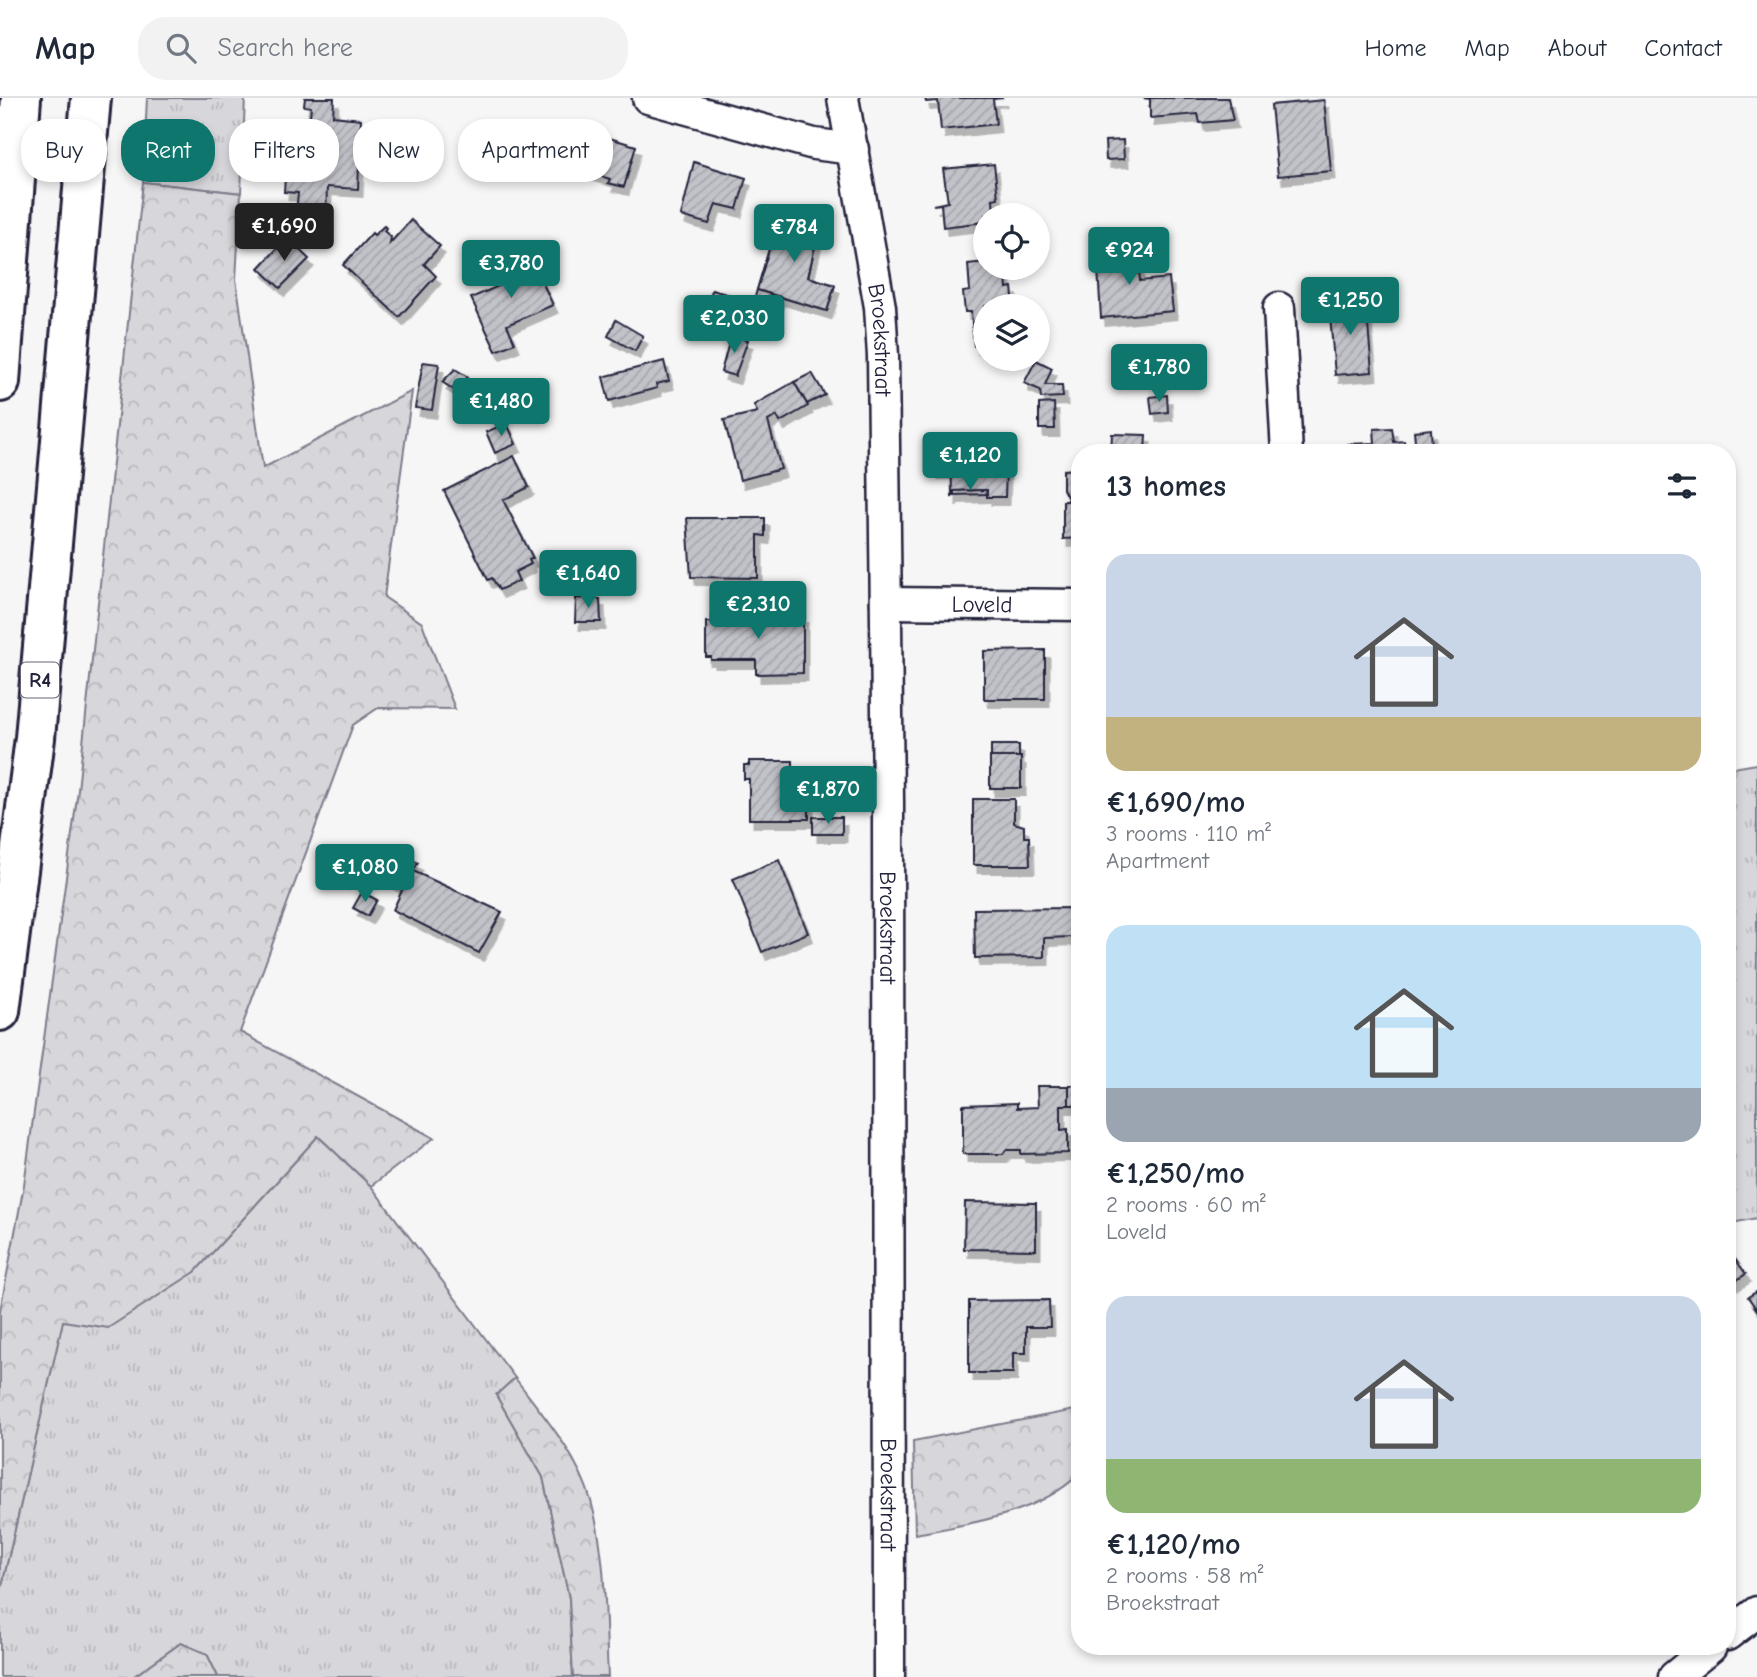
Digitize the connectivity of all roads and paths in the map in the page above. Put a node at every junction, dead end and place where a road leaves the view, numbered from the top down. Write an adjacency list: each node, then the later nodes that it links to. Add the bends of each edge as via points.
1 (21, 98): 7 (highway)
2 (92, 98): 11 (highway, R4, via 35,738)
3 (648, 98): 5 (street, via 814,144)
4 (843, 98): 5 (street, Broekstraat)
5 (853, 149): 9 (street, Broekstraat, via 880,307)
6 (1279, 307): 8 (street)
7 (0, 382)
8 (1287, 444)
9 (886, 603): 10 (street, Loveld); 15 (street, Broekstraat)
10 (1071, 605)
11 (0, 1011)
12 (1757, 1612): 13 (street)
13 (1736, 1628)
14 (1701, 1655): 16 (street)
15 (890, 1677)
16 (1674, 1677)

